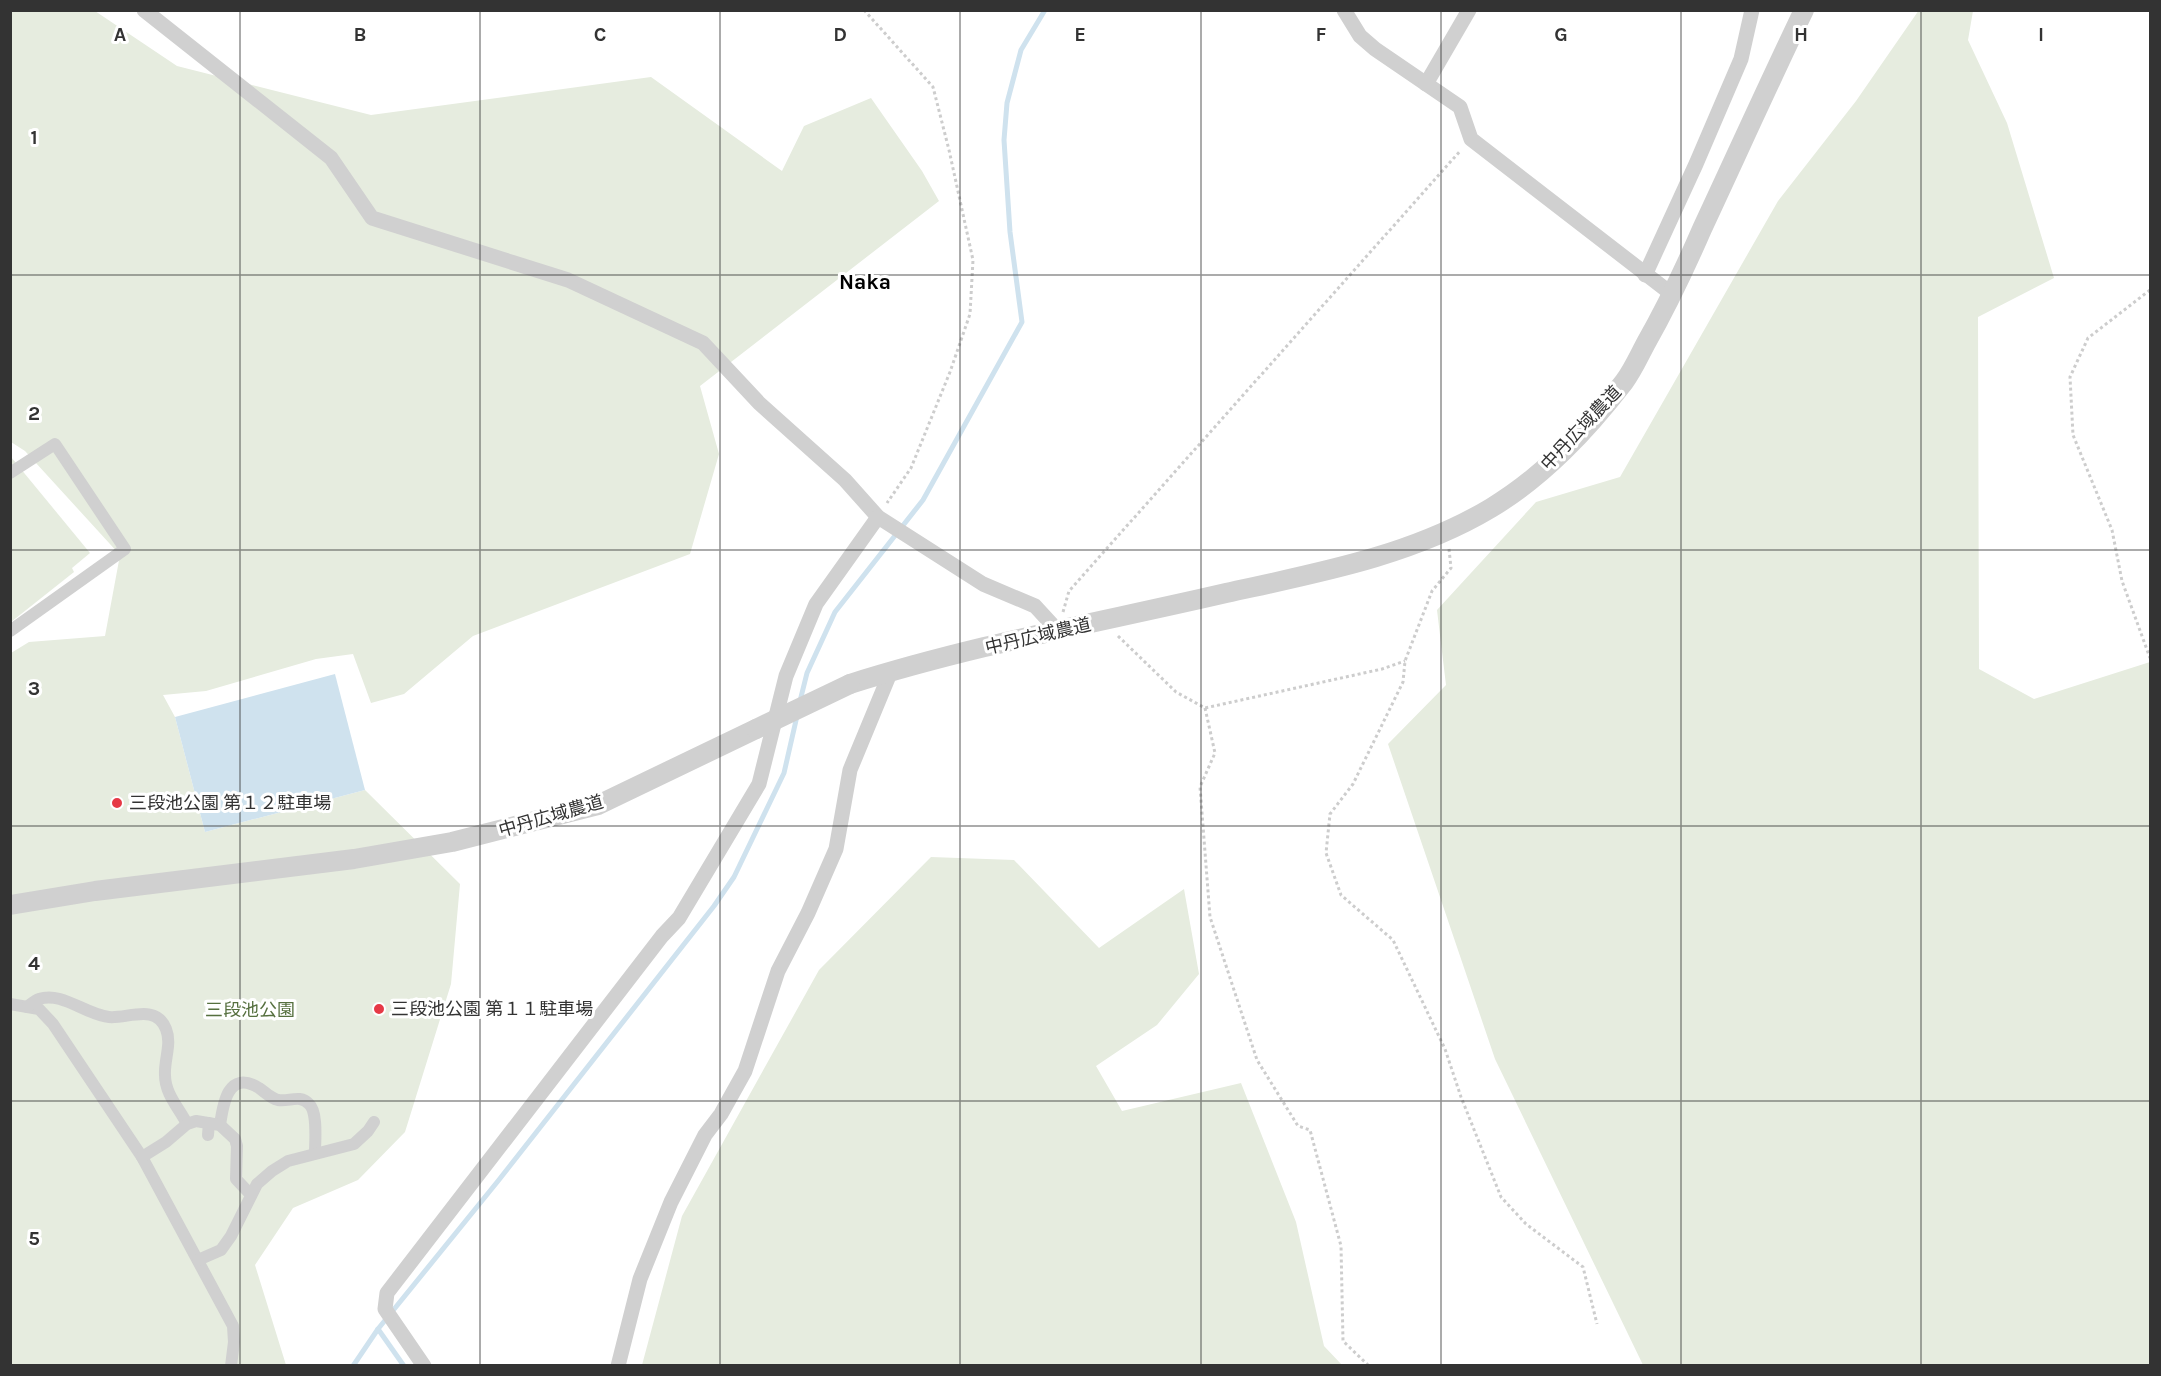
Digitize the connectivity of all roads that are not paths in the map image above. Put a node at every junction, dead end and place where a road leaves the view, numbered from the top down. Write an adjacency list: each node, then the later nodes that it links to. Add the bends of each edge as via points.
1 (144, 10): 10 (street, via 332,158 372,218 568,280 703,344 759,403 845,480)
2 (1344, 10): 6 (street, via 1360,36)
3 (1469, 10): 6 (street)
4 (1752, 10): 7 (street, via 1741,59)
5 (1804, 10): 8 (street, 中丹広域農道)
6 (1426, 84): 7 (street, via 1460,107 1471,139)
7 (1645, 275): 8 (street)
8 (1673, 295): 12 (street, 中丹広域農道, via 1626,379 1567,449 1532,480 1491,508 1447,531 1392,552 1322,572)
9 (10, 473): 11 (street, via 55,444 125,549)
10 (878, 517): 12 (street, via 983,584 1035,606); 25 (street, via 816,604 786,676 759,784 679,918 387,1293 385,1309)
11 (10, 631)
12 (1058, 631): 13 (street, 中丹広域農道)
13 (891, 671): 14 (street, 中丹広域農道, bridge, via 850,684 598,805 452,842 354,859); 26 (street, via 850,770 836,849 778,971 745,1071 705,1135 671,1202 640,1280)
14 (10, 904)
15 (10, 1004): 16 (street)
16 (27, 1007): 18 (street, via 39,999 55,998 109,1017 138,1013 159,1019 166,1029 165,1076 171,1098); 21 (street, via 39,1009 54,1024)
17 (374, 1122): 20 (street, via 354,1144)
18 (187, 1124): 19 (street, via 196,1121); 21 (street)
19 (212, 1128): 20 (street, via 229,1089 248,1083 279,1100 300,1098 309,1103 314,1111); 22 (street, via 235,1139 236,1179)
20 (315, 1153): 22 (street, via 288,1161 272,1171)
21 (142, 1157): 23 (street)
22 (251, 1195): 23 (street, via 221,1250)
23 (198, 1260): 24 (street, via 233,1326)
24 (231, 1365)
25 (423, 1365)
26 (618, 1365)

